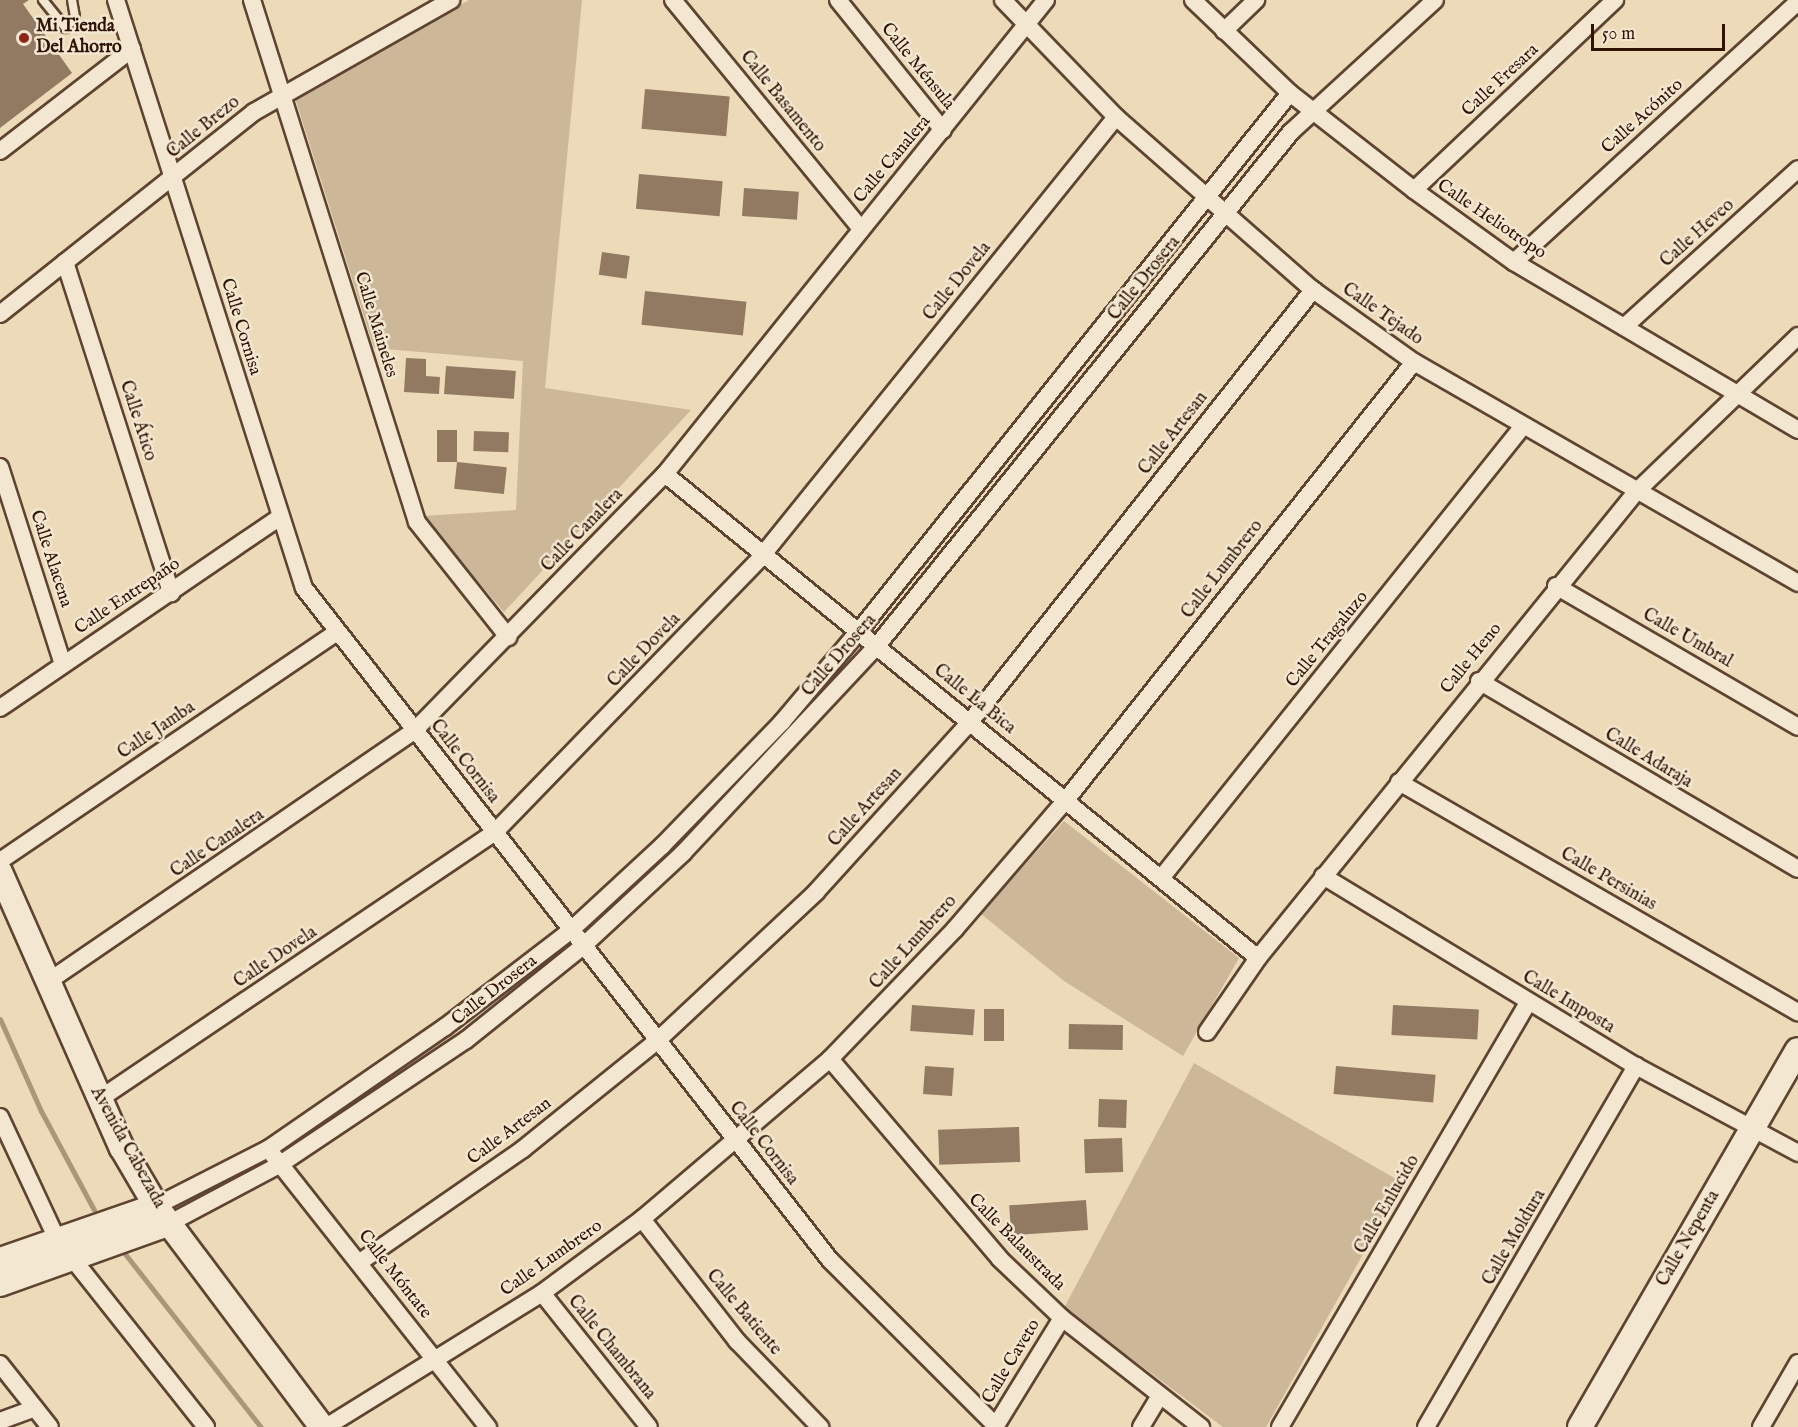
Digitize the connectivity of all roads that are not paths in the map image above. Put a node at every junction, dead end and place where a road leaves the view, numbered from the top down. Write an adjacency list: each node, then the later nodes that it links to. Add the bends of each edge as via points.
1 (43, 0): 2 (lane, via 66,28 74,24)
2 (72, 0)
3 (116, 0): 17 (street, Calle Cornisa)
4 (252, 0): 18 (street, Calle Maineles)
5 (451, 0): 18 (street, Calle Brezo)
6 (673, 0): 29 (street, Calle Basamento)
7 (838, 0): 22 (street, Calle Ménsula)
8 (1003, 0): 15 (street, Calle Tejado)
9 (1046, 0): 15 (street, Calle Canalera)
10 (1193, 0): 16 (street, Calle Heliotropo)
11 (1256, 0): 16 (street)
12 (1435, 0): 20 (street, Calle Drosera)
13 (1615, 0): 26 (street, Calle Fresara)
14 (1798, 2): 31 (street, Calle Acónito)
15 (1025, 26): 21 (street, Calle Tejado); 22 (street, Calle Canalera)
16 (1224, 31): 19 (street, Calle Heliotropo)
17 (132, 49): 23 (street); 25 (street, Calle Cornisa)
18 (282, 93): 25 (street, Calle Brezo); 50 (street, Calle Maineles, via 417,522)
19 (1290, 93): 20 (street, Calle Heliotropo); 27 (street, Calle Drosera)
20 (1314, 110): 26 (street, Calle Heliotropo); 28 (street, Calle Drosera)
21 (1116, 117): 27 (street, Calle Tejado); 44 (street, Calle Dovela)
22 (943, 130): 29 (street, Calle Canalera)
23 (0, 151)
24 (1798, 169): 34 (street, Calle Heveo)
25 (174, 177): 30 (street, Calle Brezo); 43 (street, Calle Cornisa)
26 (1414, 190): 31 (street, Calle Heliotropo)
27 (1206, 198): 28 (street, Calle Tejado); 48 (street, Calle Drosera)
28 (1222, 214): 32 (street, Calle Tejado); 51 (street, Calle Drosera)
29 (861, 229): 41 (street, Calle Canalera)
30 (65, 262): 33 (street, Calle Brezo); 47 (street, Calle Ático)
31 (1514, 262): 34 (street, Calle Heliotropo)
32 (1313, 290): 36 (street, Calle Tejado); 55 (street, Calle Artesan)
33 (0, 314)
34 (1624, 327): 37 (street, Calle Heliotropo)
35 (1798, 336): 37 (street, Calle Heno)
36 (1414, 362): 38 (street, Calle Tejado); 59 (street, Calle Lumbrero)
37 (1734, 395): 39 (street, Calle Heliotropo); 42 (street, Calle Heno)
38 (1522, 426): 42 (street, Calle Tejado); 65 (street, Calle Tragaluzo)
39 (1798, 430)
40 (0, 466): 52 (street, Calle Alacena)
41 (665, 474): 44 (street, Calle La Bica); 50 (street, Calle Canalera)
42 (1636, 492): 45 (street, Calle Tejado); 46 (street, Calle Heno)
43 (279, 518): 47 (street, Calle Entrepaño); 49 (street, Calle Cornisa, via 304,588)
44 (761, 557): 48 (street, Calle La Bica); 60 (street, Calle Dovela)
45 (1798, 583)
46 (1556, 586): 53 (street, Calle Heno); 56 (street, Calle Umbral)
47 (171, 593): 52 (street, Calle Entrepaño)
48 (859, 631): 51 (street, Calle La Bica); 66 (street, Calle Drosera, via 782,722)
49 (336, 633): 57 (street, Calle Cornisa); 61 (street, Calle Jamba)
50 (508, 637): 57 (street, Calle Canalera)
51 (876, 647): 55 (street, Calle La Bica); 67 (street, Calle Drosera, via 683,853)
52 (63, 664): 54 (street, Calle Entrepaño)
53 (1479, 681): 58 (street, Calle Heno); 62 (street, Calle Adaraja)
54 (0, 708)
55 (970, 722): 59 (street, Calle La Bica); 73 (street, Calle Artesan, via 816,892)
56 (1798, 727)
57 (415, 730): 60 (street, Calle Cornisa); 69 (street, Calle Canalera)
58 (1399, 782): 64 (street, Calle Heno); 71 (street, Calle Persinias)
59 (1066, 800): 65 (street, Calle La Bica); 75 (street, Calle Lumbrero, via 955,929)
60 (494, 833): 66 (street, Calle Cornisa); 77 (street, Calle Dovela)
61 (0, 861)
62 (1798, 869)
63 (0, 872): 69 (street, Avenida Cabezada)
64 (1323, 876): 68 (street, Calle Heno); 70 (street, Calle Imposta)
65 (1162, 878): 68 (street, Calle La Bica)
66 (569, 932): 67 (street, Calle Cornisa); 81 (street, Calle Drosera, via 445,1027)
67 (582, 947): 73 (street, Calle Cornisa); 83 (street, Calle Drosera, via 466,1040)
68 (1258, 958): 72 (street, Calle Heno)
69 (46, 983): 77 (street, Avenida Cabezada)
70 (1528, 1002): 76 (street, Calle Imposta); 107 (street, Calle Enlucido)
71 (1798, 1012)
72 (1207, 1032)
73 (657, 1041): 80 (street, Calle Cornisa); 88 (street, Calle Artesan, via 523,1149)
74 (1798, 1050): 79 (street, Calle Nepenta)
75 (830, 1059): 80 (street, Calle Lumbrero); 91 (street, Calle Balaustrada, via 937,1191)
76 (1636, 1066): 79 (street, Calle Imposta); 108 (street, Calle Moldura)
77 (98, 1100): 84 (street, Avenida Cabezada)
78 (0, 1117): 86 (street)
79 (1755, 1127): 82 (street, Calle Imposta); 109 (street, Calle Nepenta)
80 (737, 1142): 85 (street, Calle Lumbrero); 98 (street, Calle Cornisa, via 830,1260)
81 (268, 1149): 83 (street, Calle Móntate); 84 (street, Calle Drosera)
82 (1798, 1153)
83 (279, 1164): 84 (street, Calle Drosera); 88 (street, Calle Móntate)
84 (163, 1214): 86 (street); 101 (street, Avenida Cabezada)
85 (642, 1219): 90 (street, Calle Lumbrero); 104 (street, Calle Batiente, via 737,1341)
86 (64, 1249): 87 (street); 89 (street); 100 (street)
87 (0, 1260)
88 (360, 1262): 92 (street, Calle Móntate)
89 (0, 1284)
90 (542, 1293): 92 (street, Calle Lumbrero); 103 (street, Calle Chambrana)
91 (1062, 1318): 95 (street, Calle Balaustrada); 98 (street, Calle Caveto)
92 (435, 1361): 101 (street, Calle Lumbrero); 102 (street, Calle Móntate)
93 (1798, 1363): 110 (street)
94 (0, 1364): 96 (street)
95 (1159, 1397): 105 (street); 106 (street, Calle Balaustrada)
96 (35, 1408): 97 (street); 99 (street)
97 (0, 1421)
98 (996, 1426)
99 (50, 1427)
100 (206, 1427)
101 (324, 1427)
102 (488, 1427)
103 (650, 1427)
104 (820, 1427)
105 (1141, 1427)
106 (1201, 1427)
107 (1280, 1427)
108 (1426, 1427)
109 (1580, 1427)
110 (1761, 1427)

